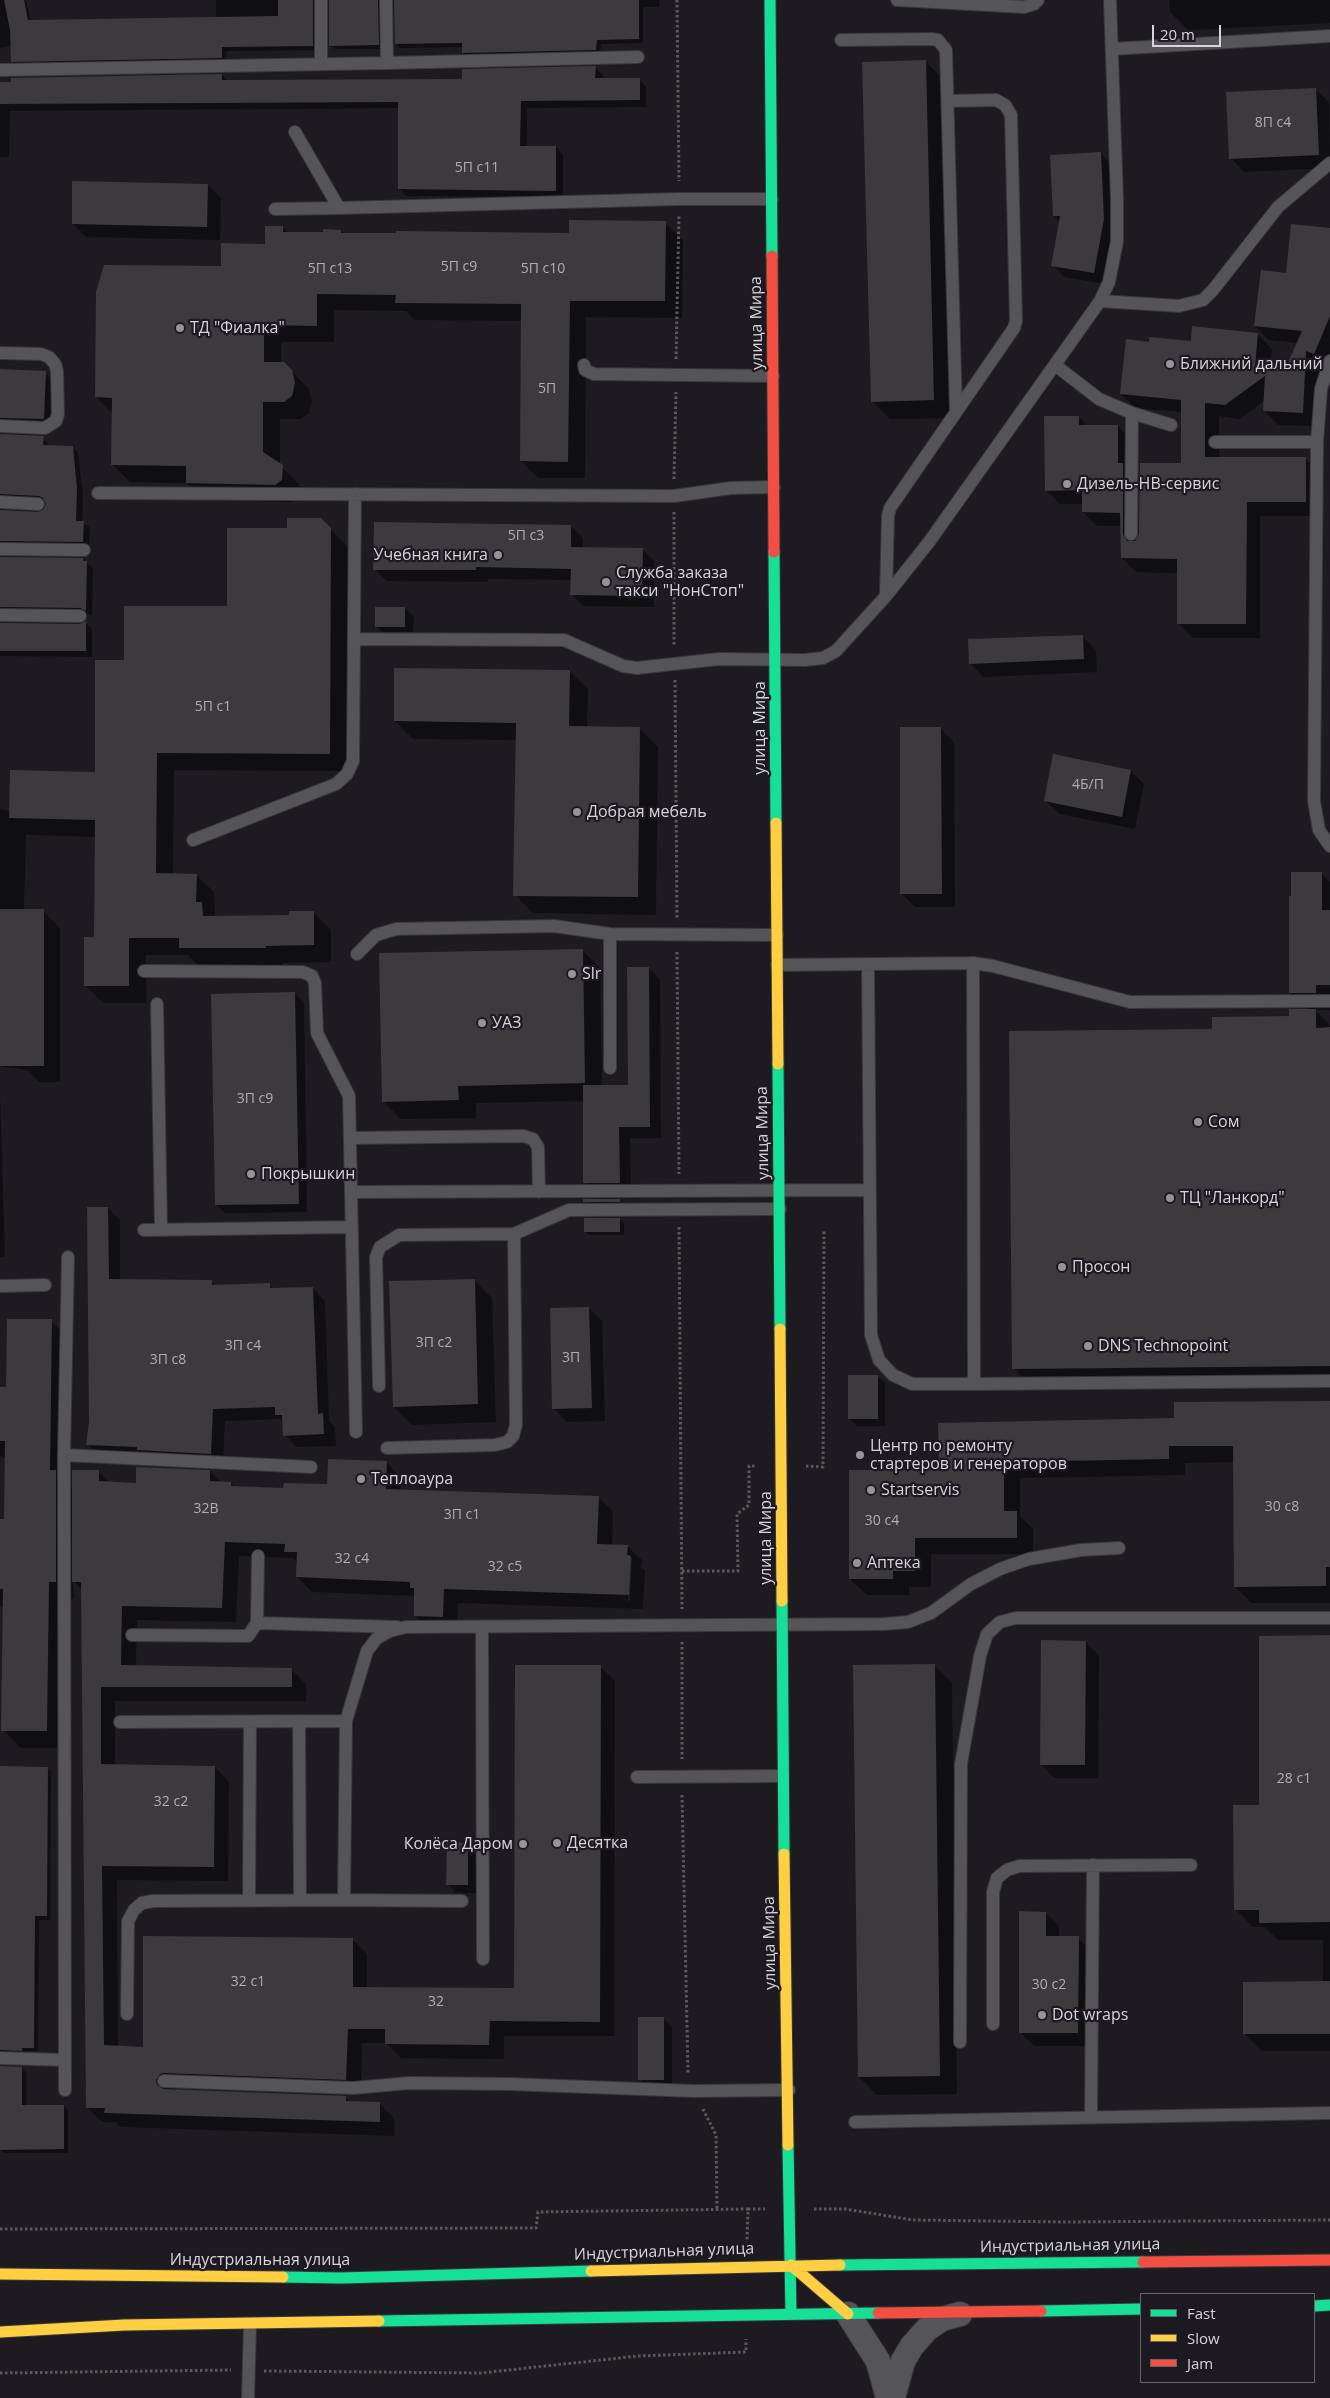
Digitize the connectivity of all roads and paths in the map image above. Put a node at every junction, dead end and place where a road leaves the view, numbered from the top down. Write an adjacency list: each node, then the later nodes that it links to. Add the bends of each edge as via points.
1 (321, 0): 13 (lane)
2 (386, 0): 12 (lane)
3 (677, 0): 18 (path)
4 (770, 0): 19 (main road, улица Мира)
5 (897, 0): 6 (lane, via 1024,7)
6 (1038, 0)
7 (1110, 0): 10 (lane)
8 (1330, 36): 10 (lane)
9 (841, 40): 15 (lane, via 938,40 946,50)
10 (1112, 49): 22 (lane, via 1117,241 1114,266)
11 (638, 57): 12 (lane)
12 (387, 63): 13 (lane)
13 (321, 64): 14 (lane)
14 (0, 69)
15 (948, 101): 29 (lane); 29 (lane, via 996,100 1005,105 1010,115 1015,325)
16 (295, 132): 20 (lane)
17 (1330, 163): 22 (lane, via 1278,207 1203,300 1179,306)
18 (679, 199): 19 (lane); 20 (lane); 27 (path)
19 (772, 200): 28 (main road, улица Мира)
20 (339, 208): 21 (lane)
21 (275, 209)
22 (1100, 301): 26 (lane)
23 (0, 353): 31 (lane, via 49,357 57,371 58,414 56,421 45,428)
24 (1330, 361): 34 (lane, via 1321,389)
25 (584, 365): 27 (lane, via 585,370 594,374)
26 (1055, 365): 30 (lane, via 1099,398); 44 (lane, via 930,542)
27 (676, 375): 28 (lane); 38 (path)
28 (773, 376): 35 (main road, улица Мира)
29 (956, 411): 44 (lane, via 890,508)
30 (1132, 413): 32 (lane); 41 (lane)
31 (0, 426)
32 (1171, 426)
33 (1215, 442): 34 (lane)
34 (1317, 442): 51 (lane, via 1314,801 1319,830)
35 (774, 486): 38 (lane); 48 (main road, улица Мира)
36 (98, 493): 37 (lane)
37 (355, 494): 38 (lane); 47 (lane)
38 (674, 496): 49 (path)
39 (0, 502): 40 (lane)
40 (38, 504)
41 (1132, 534)
42 (0, 549): 43 (lane)
43 (84, 550)
44 (886, 596): 48 (lane, via 836,652 822,658)
45 (0, 615): 46 (lane)
46 (80, 616)
47 (354, 638): 49 (lane, via 564,640 623,666 642,668); 50 (lane, via 353,761 347,774 336,784)
48 (776, 661): 49 (lane, via 719,659); 54 (main road, улица Мира)
49 (674, 664): 53 (path)
50 (194, 840)
51 (1330, 846)
52 (610, 934): 53 (lane); 55 (lane, via 554,926 396,929 376,934); 62 (lane)
53 (677, 936): 54 (lane); 66 (path)
54 (777, 936): 58 (main road, улица Мира)
55 (357, 954)
56 (973, 963): 57 (lane); 60 (lane, via 1130,1002); 79 (lane)
57 (868, 964): 58 (lane); 65 (lane)
58 (777, 965): 64 (main road, улица Мира)
59 (144, 972): 63 (lane, via 303,972 312,976 317,1033 349,1096)
60 (1330, 1001)
61 (157, 1004): 72 (lane)
62 (610, 1068)
63 (350, 1138): 67 (lane); 68 (lane, via 523,1136 533,1139 538,1147)
64 (780, 1190): 65 (lane); 66 (lane); 70 (main road, улица Мира)
65 (870, 1190): 79 (lane, via 871,1335 879,1360 893,1375 912,1384)
66 (679, 1191): 68 (lane)
67 (352, 1192): 68 (lane); 71 (lane)
68 (539, 1192)
69 (679, 1209): 70 (lane); 74 (lane, via 568,1210); 90 (path)
70 (780, 1209): 89 (main road, улица Мира)
71 (352, 1227): 72 (lane); 81 (lane)
72 (161, 1229): 73 (lane)
73 (144, 1230)
74 (514, 1234): 80 (lane, via 399,1235 380,1247 376,1257); 82 (lane, via 516,1425 513,1436 507,1442 495,1445)
75 (68, 1257): 83 (lane)
76 (45, 1285): 77 (lane)
77 (0, 1286)
78 (1330, 1381): 79 (lane)
79 (974, 1384)
80 (379, 1386)
81 (356, 1432)
82 (387, 1448)
83 (64, 1455): 84 (lane); 112 (lane)
84 (311, 1467)
85 (1119, 1548): 89 (lane, via 1081,1550 1014,1564 971,1584 930,1614 908,1622)
86 (258, 1556): 88 (lane)
87 (1330, 1618): 110 (lane, via 1016,1618 1000,1622 987,1634 980,1656 961,1764)
88 (257, 1623): 91 (lane); 93 (lane, via 248,1636 239,1637)
89 (783, 1624): 90 (lane); 98 (main road, улица Мира)
90 (682, 1625): 92 (lane); 100 (path)
91 (406, 1627): 92 (lane); 94 (lane, via 377,1638 367,1651)
92 (482, 1627): 107 (lane)
93 (132, 1635)
94 (346, 1721): 97 (lane); 105 (lane)
95 (120, 1722): 96 (lane)
96 (250, 1722): 97 (lane); 103 (lane)
97 (300, 1722): 104 (lane)
98 (783, 1776): 100 (lane); 115 (main road, улица Мира)
99 (637, 1777): 100 (lane)
100 (682, 1777): 116 (path, via 688,2080)
101 (1191, 1864): 102 (lane)
102 (1093, 1865): 109 (lane, via 1019,1866 997,1878 993,1892); 118 (lane)
103 (249, 1900): 104 (lane); 108 (lane, via 153,1901 142,1903 134,1910 128,1921)
104 (300, 1900): 105 (lane)
105 (344, 1900): 106 (lane)
106 (462, 1901)
107 (483, 1959)
108 (127, 2014)
109 (993, 2024)
110 (960, 2042)
111 (0, 2058): 112 (lane)
112 (65, 2060): 114 (lane)
113 (164, 2081): 116 (lane, via 353,2088 409,2083 509,2084)
114 (65, 2090)
115 (789, 2090): 116 (lane); 120 (main road, улица Мира)
116 (694, 2091): 121 (path, via 716,2135)
117 (1330, 2113): 118 (lane)
118 (1091, 2117): 119 (lane)
119 (855, 2122)
120 (791, 2209): 122 (path); 123 (path, via 845,2209 913,2220); 126 (main road, улица Мира)
121 (717, 2210): 122 (path); 124 (path, via 538,2212 536,2228)
122 (748, 2210): 127 (path)
123 (1330, 2220)
124 (0, 2229)
125 (1330, 2260): 126 (main road, Индустриальная улица)
126 (791, 2265): 127 (main road, Индустриальная улица); 133 (main road, улица Мира); 134 (main road)
127 (746, 2266): 128 (main road, Индустриальная улица, via 342,2278)
128 (0, 2274)
129 (1330, 2305): 130 (main road)
130 (1315, 2306)
131 (1140, 2308): 132 (main road)
132 (967, 2312): 134 (main road); 142 (street, via 942,2319 927,2329 912,2346 903,2361)
133 (791, 2314): 134 (main road); 135 (main road)
134 (848, 2314): 141 (street, via 878,2362)
135 (747, 2315): 136 (main road); 138 (path, via 746,2352 638,2356 481,2373)
136 (250, 2324): 137 (main road, via 124,2325); 138 (lane)
137 (0, 2332)
138 (249, 2370): 139 (path); 140 (lane)
139 (0, 2373)
140 (248, 2398)
141 (888, 2398)
142 (892, 2398)

